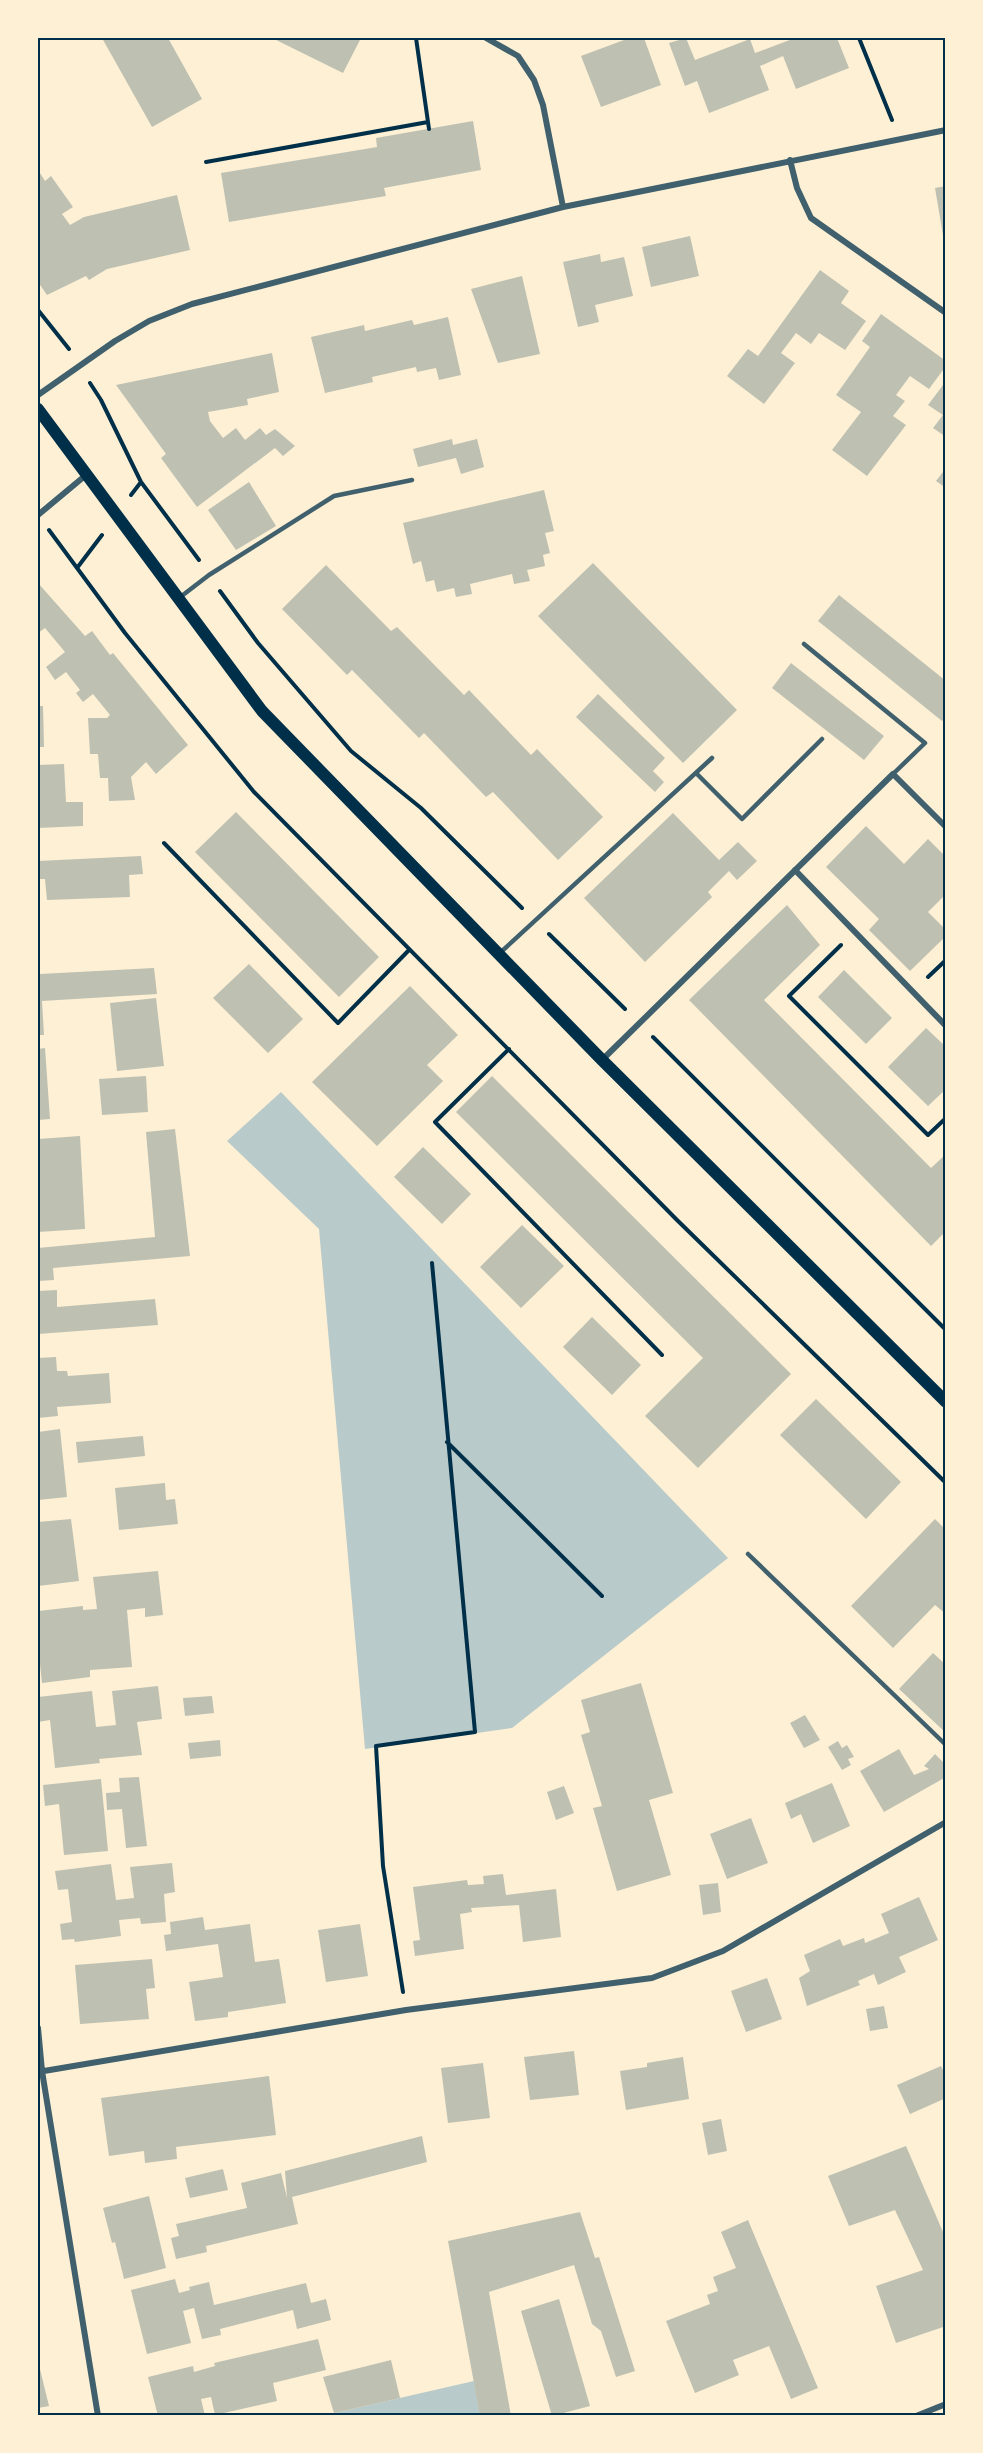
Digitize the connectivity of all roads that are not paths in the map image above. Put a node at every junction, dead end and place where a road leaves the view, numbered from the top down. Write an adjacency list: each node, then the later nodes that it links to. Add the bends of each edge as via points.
1 (486, 38): 4 (street, via 518,56 534,80 543,105)
2 (945, 130): 3 (street)
3 (790, 160): 4 (street); 5 (street, via 811,218)
4 (563, 207): 6 (street, via 192,304 149,321)
5 (945, 313)
6 (38, 395)
7 (38, 409): 8 (main road)
8 (86, 475): 10 (street); 11 (main road)
9 (412, 480): 11 (lane, via 334,496)
10 (38, 515)
11 (178, 598): 19 (main road, via 261,711)
12 (804, 644): 16 (lane, via 925,743)
13 (822, 739): 15 (lane, via 742,819)
14 (712, 758): 15 (lane)
15 (696, 773): 19 (lane)
16 (893, 774): 17 (street); 18 (street)
17 (945, 826)
18 (795, 870): 20 (street); 21 (street)
19 (499, 954): 21 (main road)
20 (945, 1026)
21 (602, 1060): 22 (main road)
22 (945, 1402)
23 (748, 1554): 24 (lane)
24 (945, 1745)
25 (945, 1822): 27 (street, via 723,1951 652,1978 406,2010)
26 (38, 2028): 27 (street)
27 (40, 2072): 29 (street)
28 (945, 2404): 30 (street)
29 (98, 2415)
30 (916, 2415)

